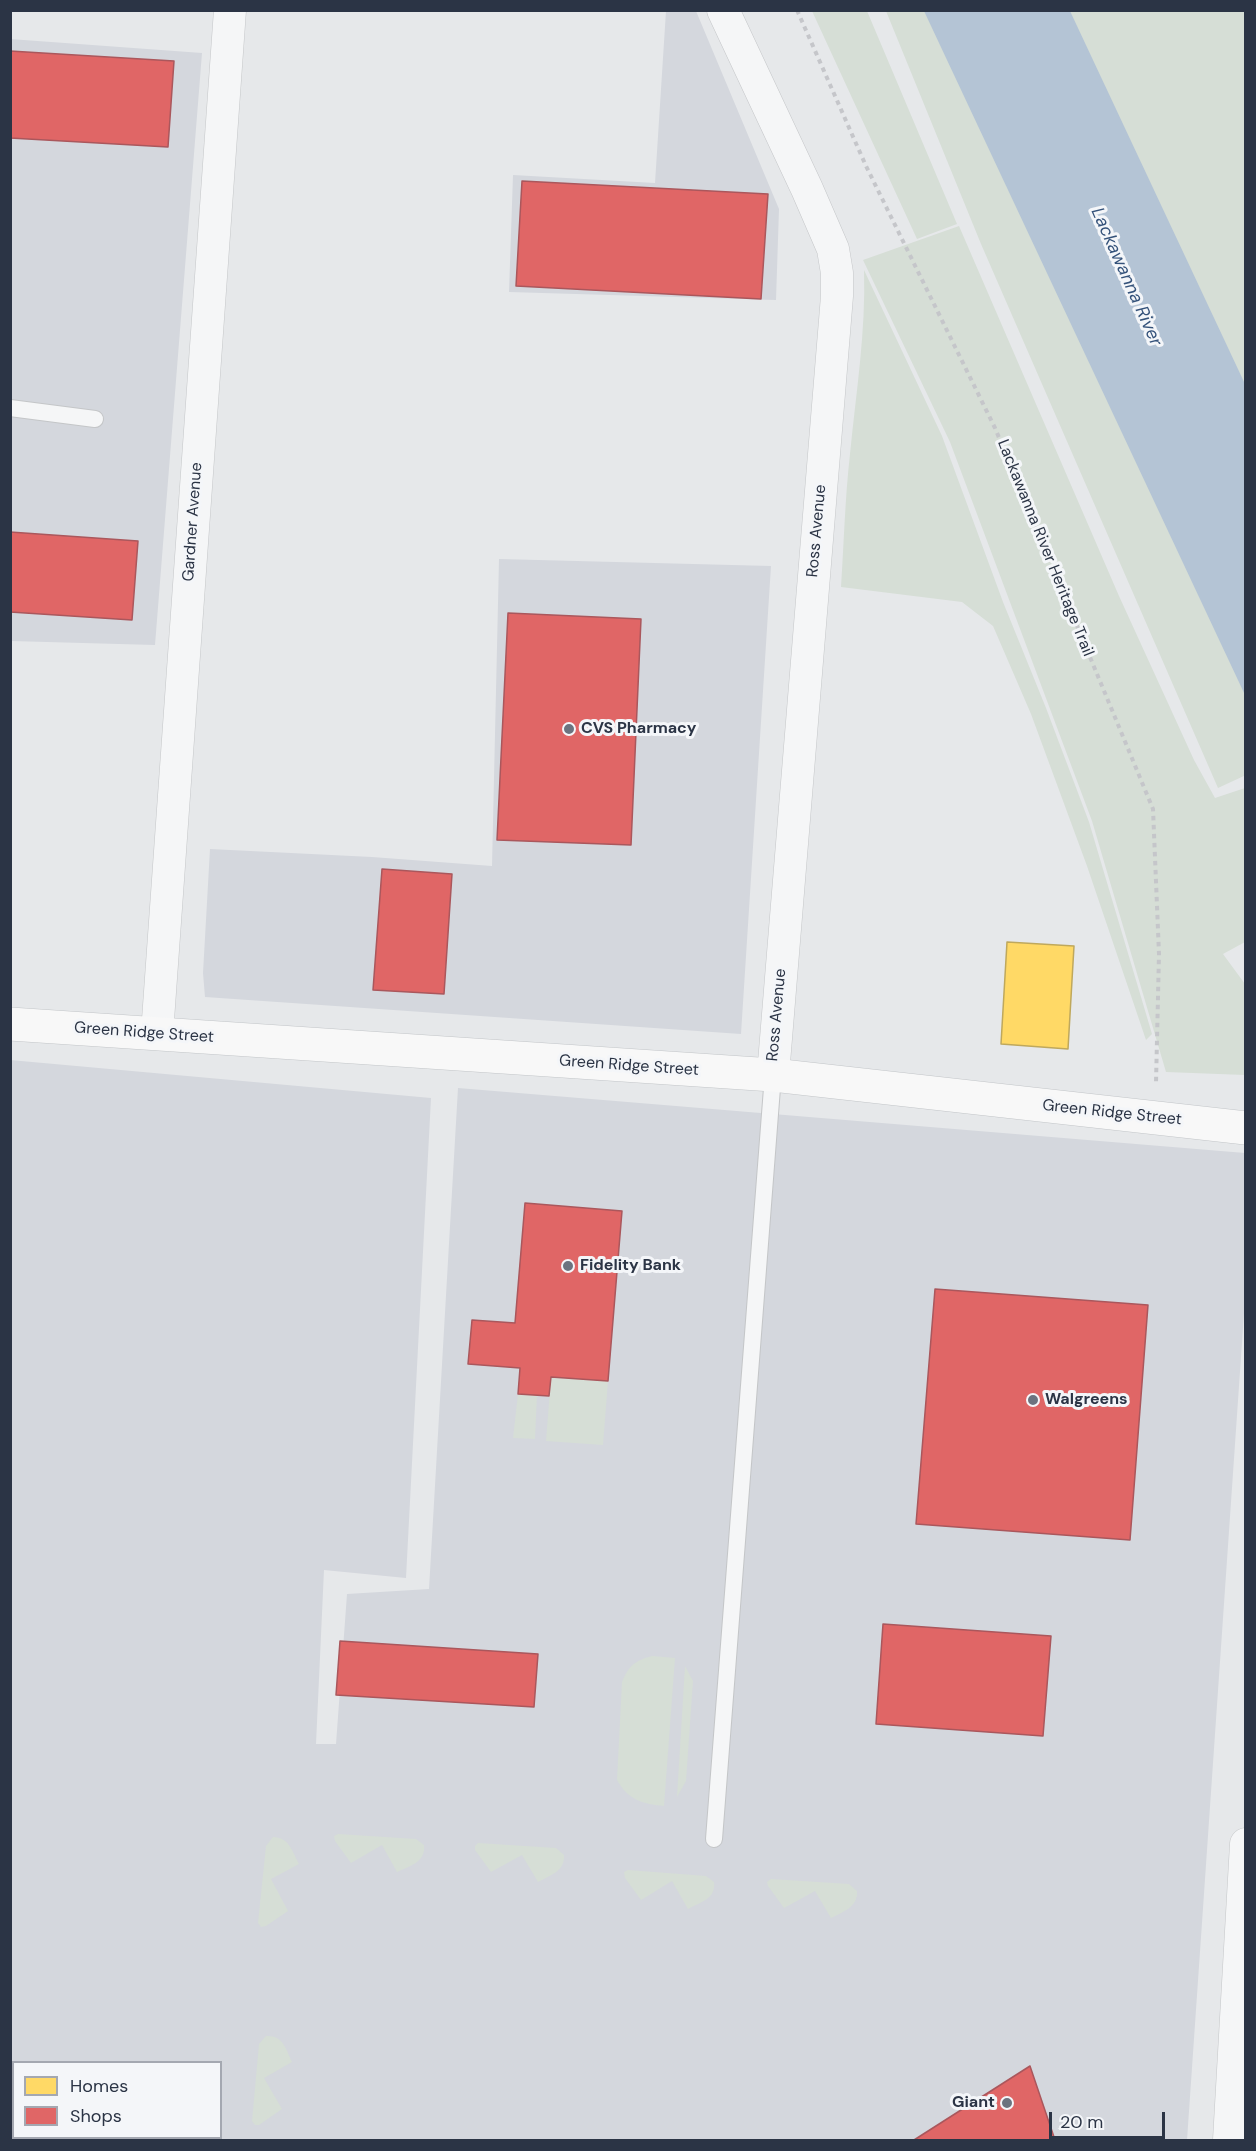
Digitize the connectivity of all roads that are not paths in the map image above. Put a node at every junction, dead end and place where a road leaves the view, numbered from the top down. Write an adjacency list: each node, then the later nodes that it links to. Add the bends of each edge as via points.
1 (230, 10): 6 (street, Gardner Avenue)
2 (723, 10): 7 (street, Ross Avenue, via 807,189 833,249 837,273)
3 (10, 408): 4 (lane)
4 (95, 418)
5 (10, 1024): 6 (main road, Green Ridge Street)
6 (157, 1034): 7 (main road, Green Ridge Street)
7 (772, 1075): 8 (main road, Green Ridge Street); 9 (lane)
8 (1245, 1128)
9 (714, 1839)
10 (1245, 1844): 11 (street)
11 (1229, 2140)

